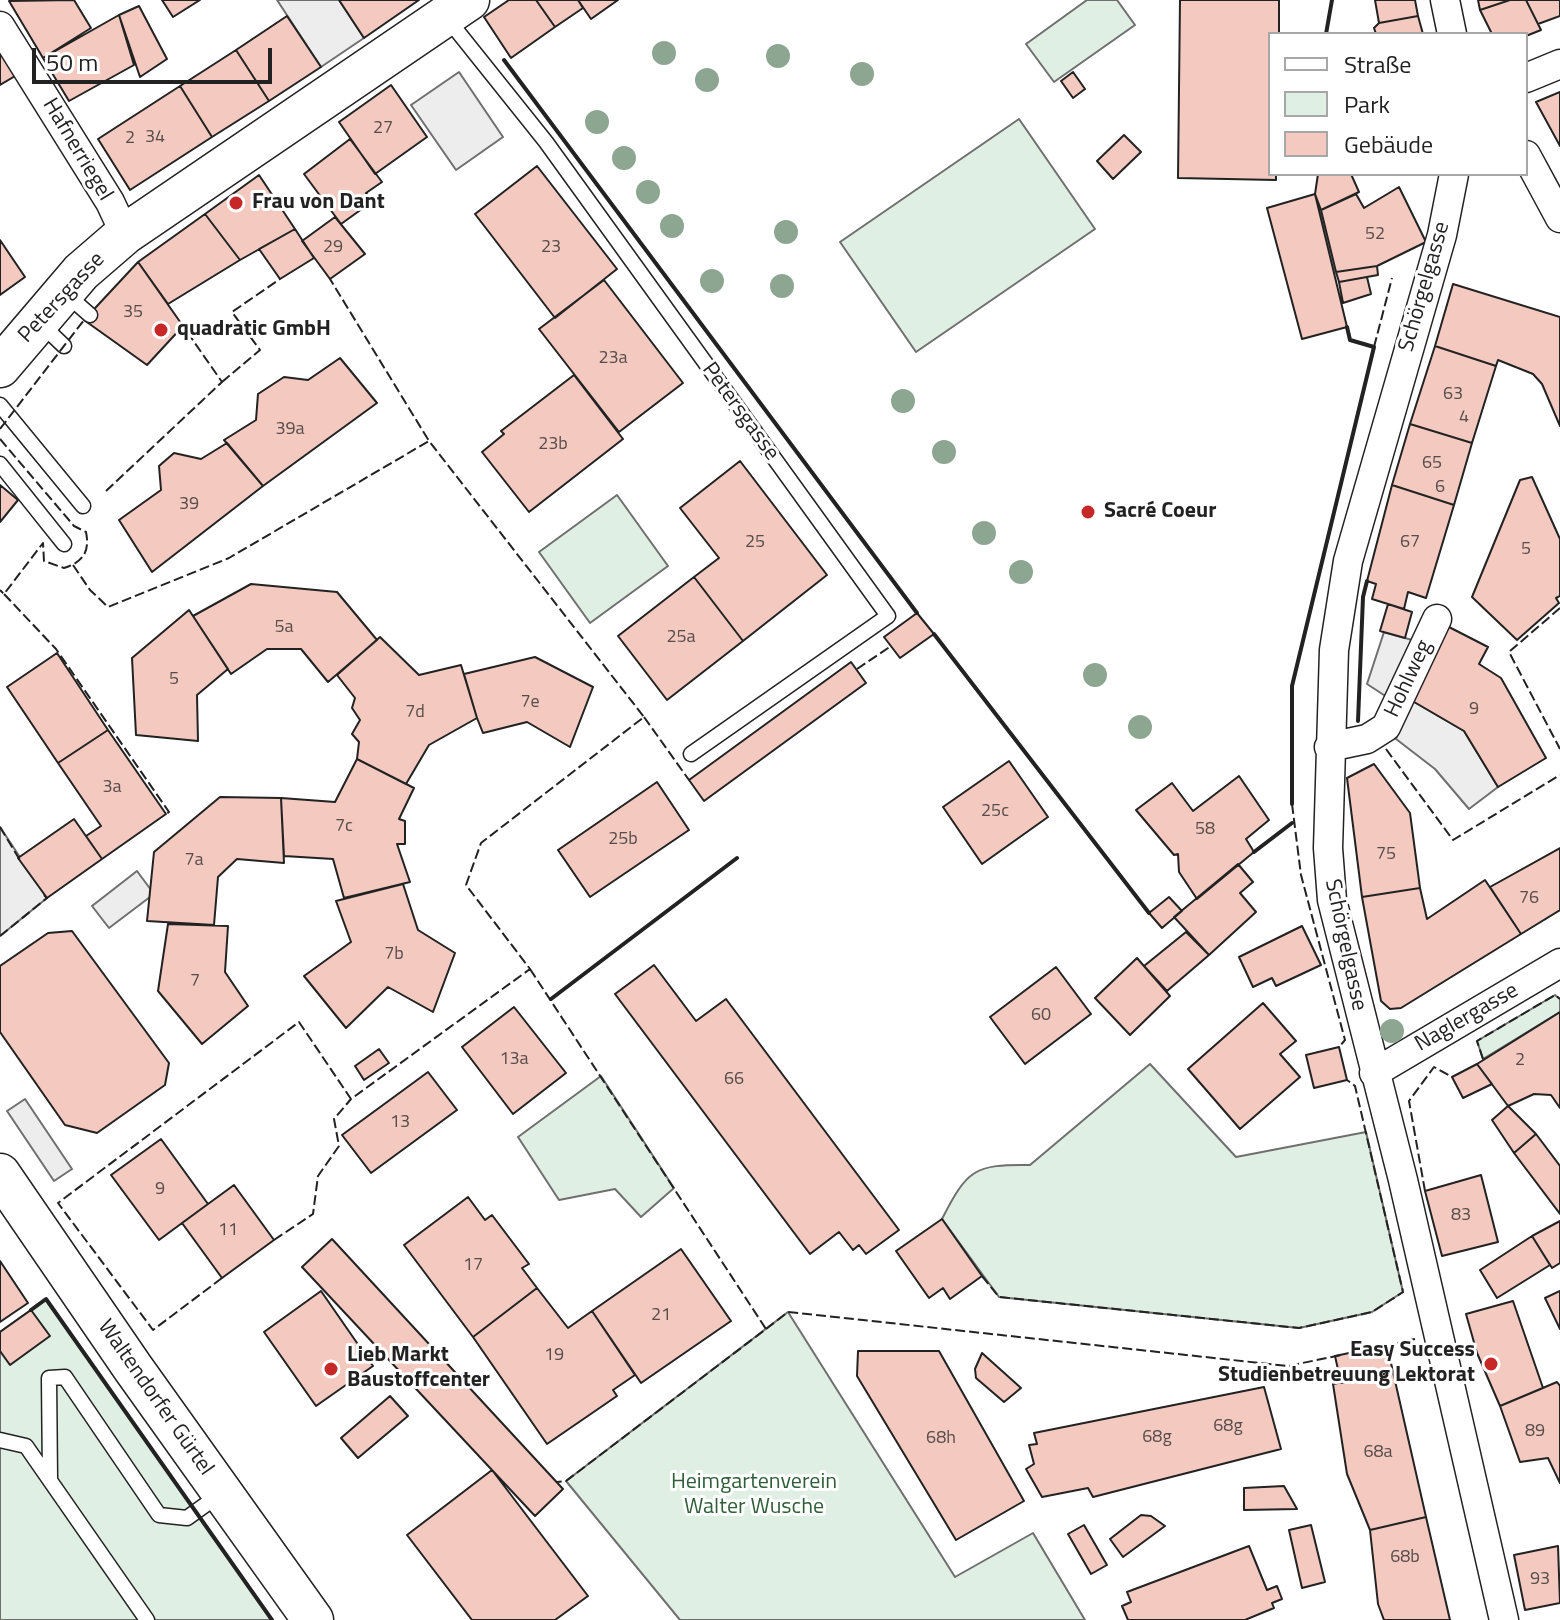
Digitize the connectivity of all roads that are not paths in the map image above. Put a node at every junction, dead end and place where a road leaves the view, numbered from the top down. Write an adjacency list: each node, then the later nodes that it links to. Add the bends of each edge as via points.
1 (1445, 0): 4 (street)
2 (457, 8): 10 (main road, Petersgasse); 18 (lane, Petersgasse, via 546,142 888,616)
3 (0, 26): 10 (street, Hafnerriegel)
4 (1452, 32)
5 (1560, 64): 6 (street)
6 (1528, 77)
7 (1528, 159): 9 (street)
8 (1454, 176): 17 (street, Schörgelgasse, via 1442,235 1348,561 1334,650)
9 (1560, 218)
10 (125, 234): 11 (main road, Petersgasse, via 51,334)
11 (0, 367)
12 (0, 405): 14 (lane)
13 (0, 464): 15 (lane)
14 (83, 506)
15 (64, 544)
16 (1437, 619): 17 (street, Hohlweg, via 1386,727 1367,739)
17 (1329, 747): 20 (street, Schörgelgasse, via 1332,900)
18 (691, 754)
19 (1560, 963): 20 (street, Naglergasse)
20 (1374, 1073): 27 (street, Schörgelgasse)
21 (0, 1174): 24 (main road, Waltendorfer Gürtel)
22 (0, 1440): 23 (lane, via 26,1446)
23 (50, 1479): 24 (lane, via 49,1378 65,1377 159,1515 187,1518); 25 (lane)
24 (222, 1493): 26 (main road, Waltendorfer Gürtel)
25 (147, 1620)
26 (313, 1620)
27 (1504, 1620)

